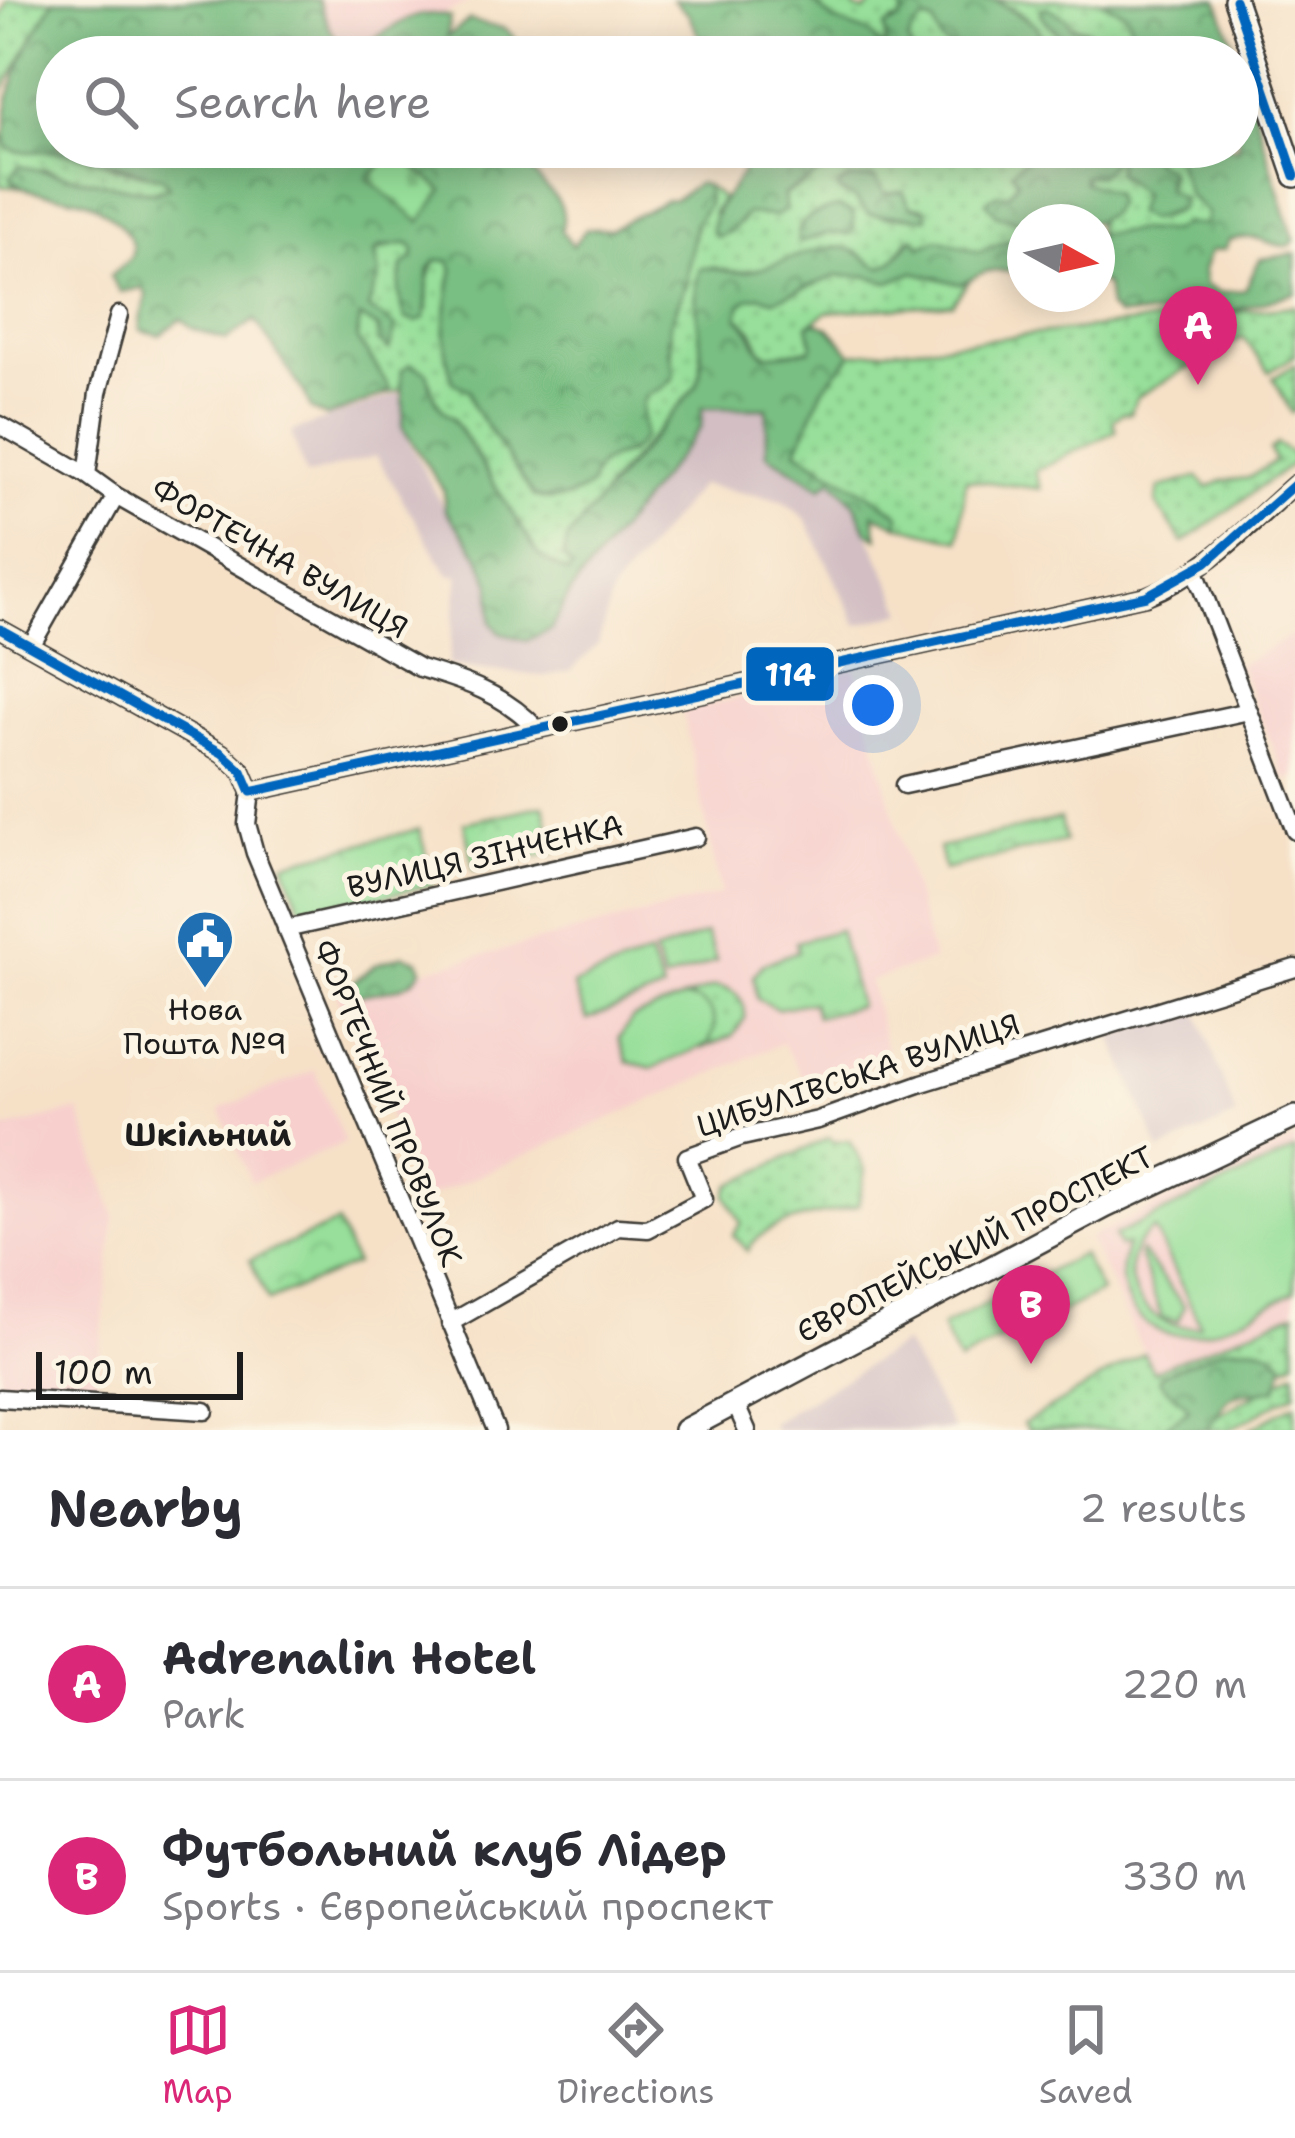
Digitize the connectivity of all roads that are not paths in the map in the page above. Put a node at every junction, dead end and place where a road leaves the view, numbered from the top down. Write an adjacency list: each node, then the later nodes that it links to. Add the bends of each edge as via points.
1 (1235, 0): 2 (main road)
2 (1247, 36)
3 (1259, 70): 4 (main road)
4 (1295, 176)
5 (119, 315): 7 (street)
6 (0, 425): 7 (street, ФОРТЕЧНА ВУЛИЦЯ)
7 (87, 475): 9 (street, ФОРТЕЧНА ВУЛИЦЯ)
8 (1295, 484): 10 (street)
9 (116, 496): 12 (street); 14 (street, ФОРТЕЧНА ВУЛИЦЯ, via 420,668 470,682)
10 (1195, 572): 13 (street); 14 (street, via 1146,596)
11 (0, 629): 12 (street)
12 (31, 646): 16 (street, via 222,753)
13 (1249, 711): 15 (street); 17 (street)
14 (537, 729): 16 (street)
15 (904, 785)
16 (251, 792): 19 (street, ФОРТЕЧНИЙ ПРОВУЛОК, via 247,824)
17 (1295, 831)
18 (696, 837): 19 (street, ВУЛИЦЯ ЗІНЧЕНКА)
19 (286, 929): 22 (street, ФОРТЕЧНИЙ ПРОВУЛОК)
20 (1295, 968): 22 (street, ЦИБУЛІВСЬКА ВУЛИЦЯ, via 687,1157 704,1199 648,1229 618,1227)
21 (1295, 1117): 24 (main road, ЄВРОПЕЙСЬКИЙ ПРОСПЕКТ)
22 (449, 1323): 26 (street, ФОРТЕЧНИЙ ПРОВУЛОК)
23 (0, 1398): 25 (street)
24 (735, 1403): 27 (main road, ЄВРОПЕЙСЬКИЙ ПРОСПЕКТ); 28 (street)
25 (206, 1411)
26 (496, 1430)
27 (685, 1430)
28 (747, 1430)

